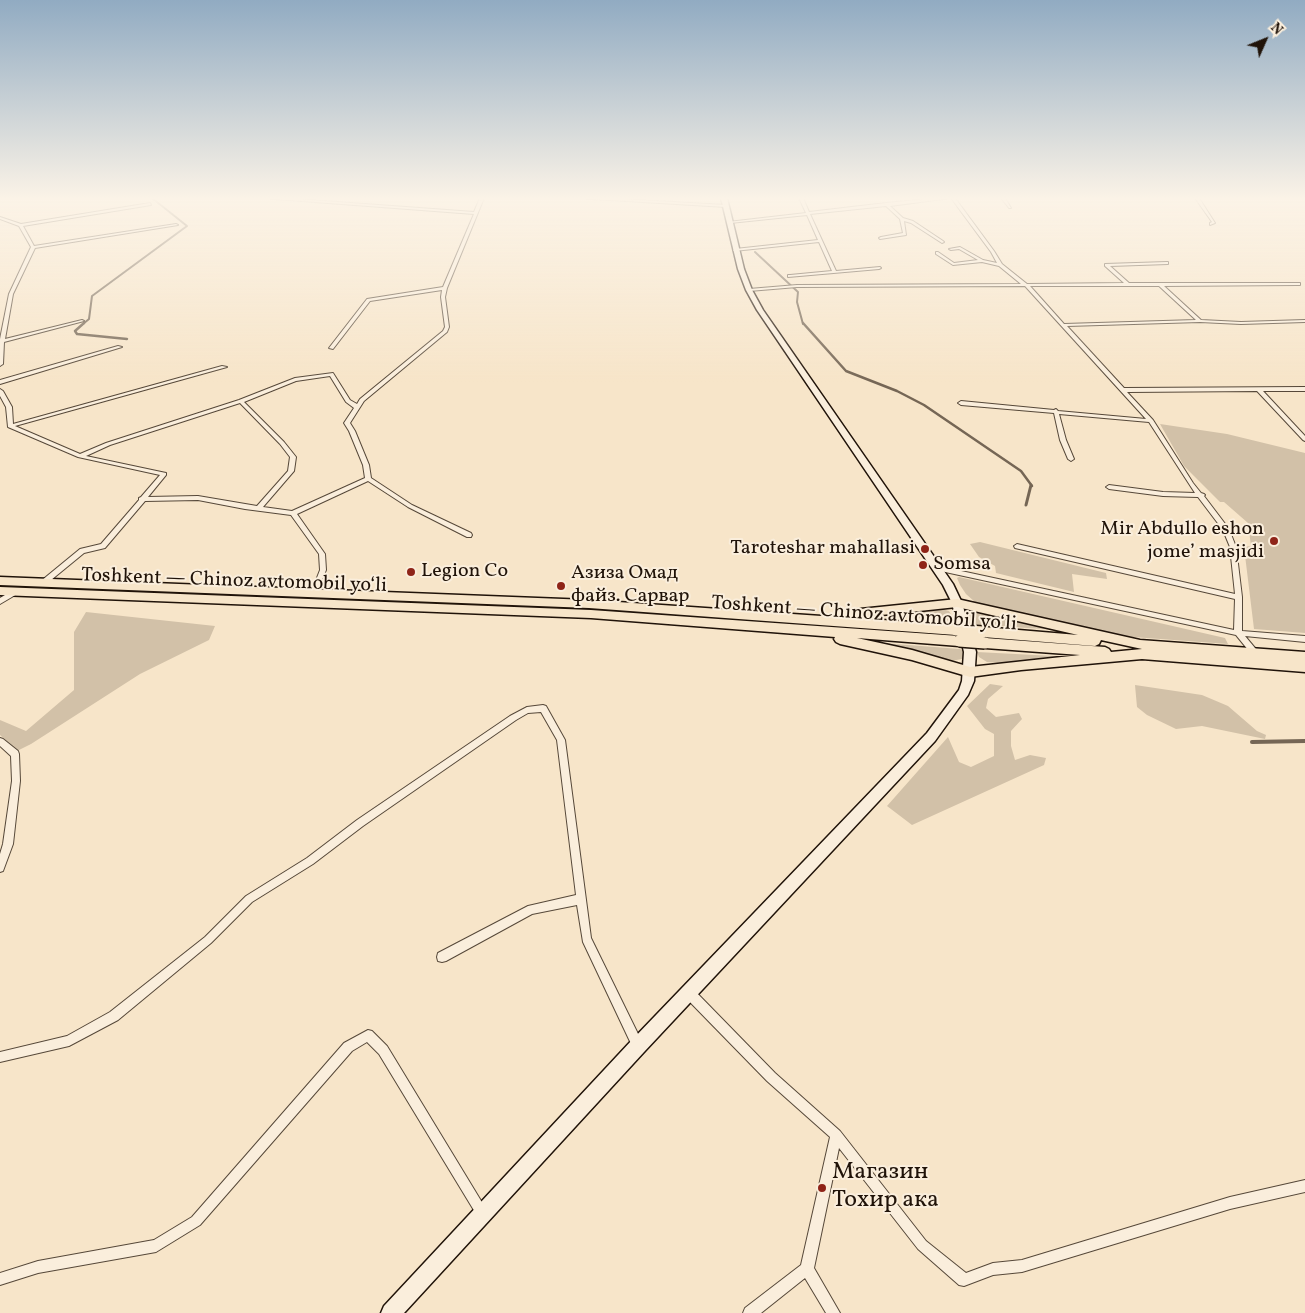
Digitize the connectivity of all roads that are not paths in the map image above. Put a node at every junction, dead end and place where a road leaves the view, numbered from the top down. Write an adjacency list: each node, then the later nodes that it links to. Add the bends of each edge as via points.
1 (27, 259): 24 (street, via 12,294)
2 (457, 259): 18 (street)
3 (739, 259): 19 (main road)
4 (829, 259): 12 (street)
5 (946, 259): 8 (street, via 953,264)
6 (979, 259): 8 (street)
7 (997, 259): 10 (street)
8 (982, 261): 10 (street)
9 (1167, 263): 15 (street, via 1106,265)
10 (1000, 265): 17 (street)
11 (879, 268): 12 (street)
12 (835, 272): 13 (street)
13 (790, 276)
14 (1298, 284): 16 (street)
15 (1128, 285): 16 (street); 17 (street)
16 (1161, 285): 20 (street)
17 (1027, 286): 19 (street, via 797,286); 23 (street)
18 (445, 288): 26 (street, via 369,300); 36 (street, via 445,332 362,400)
19 (749, 290): 51 (main road, via 773,332)
20 (1200, 320): 22 (street, via 1241,323); 23 (street)
21 (82, 321): 24 (street)
22 (1305, 321)
23 (1064, 325): 31 (street)
24 (2, 341): 27 (street)
25 (120, 347): 29 (street)
26 (331, 348)
27 (0, 364)
28 (224, 367): 39 (street)
29 (0, 382)
30 (1305, 389): 32 (street)
31 (1122, 390): 32 (street); 38 (street)
32 (1259, 390): 40 (street)
33 (0, 391): 39 (street, via 9,407)
34 (241, 401): 36 (street, via 295,380 330,374 348,401); 41 (street); 47 (street, via 293,457 291,471)
35 (961, 403): 37 (street)
36 (358, 407): 43 (street, via 346,422 366,465)
37 (1056, 412): 38 (street); 42 (street)
38 (1151, 421): 45 (street, via 1191,484)
39 (10, 426): 41 (street)
40 (1305, 438)
41 (80, 456): 46 (street, via 164,474)
42 (1071, 459)
43 (368, 478): 48 (street); 49 (street, via 410,506)
44 (1109, 487): 45 (street)
45 (1202, 495): 57 (street, via 1226,529 1233,547)
46 (141, 499): 47 (street, via 198,498); 53 (street, via 103,546 82,551)
47 (258, 509): 48 (street)
48 (293, 513): 56 (street, via 322,554 323,570)
49 (469, 535)
50 (1017, 546): 57 (street)
51 (938, 568): 59 (main road); 61 (street)
52 (0, 581): 53 (highway, Toshkent — Chinoz avtomobil yoʻli)
53 (43, 583): 56 (highway, Toshkent — Chinoz avtomobil yoʻli)
54 (0, 591): 55 (highway, Toshkent — Chinoz avtomobil yoʻli)
55 (15, 592): 58 (street); 60 (highway, Toshkent — Chinoz avtomobil yoʻli)
56 (314, 593): 60 (highway, Toshkent — Chinoz avtomobil yoʻli, via 589,604)
57 (1239, 597): 61 (street)
58 (0, 601)
59 (957, 603): 60 (highway); 63 (highway); 67 (main road)
60 (782, 622): 63 (highway, Toshkent — Chinoz avtomobil yoʻli, bridge); 67 (highway)
61 (1238, 632): 62 (street); 64 (street)
62 (1305, 639)
63 (1144, 650): 64 (highway, Toshkent — Chinoz avtomobil yoʻli); 66 (highway, Toshkent — Chinoz avtomobil yoʻli); 67 (highway)
64 (1256, 654): 65 (highway, Toshkent — Chinoz avtomobil yoʻli)
65 (1305, 657)
66 (1305, 667)
67 (977, 672): 72 (main road, via 930,737)
68 (0, 741): 69 (street, via 15,754 16,781 8,844)
69 (0, 868)
70 (581, 899): 71 (street, via 531,909); 73 (street, via 586,938); 74 (street, via 561,740 543,708 527,710 360,823 310,861 249,899 208,940 114,1016 69,1041)
71 (442, 957)
72 (689, 993): 73 (main road); 75 (street, via 772,1078)
73 (638, 1046): 77 (main road)
74 (0, 1057)
75 (836, 1134): 76 (street, via 922,1245 964,1280 993,1269 1022,1266 1230,1203); 78 (street)
76 (1305, 1186)
77 (482, 1213): 79 (street, via 384,1050 368,1035 348,1047 196,1222 156,1246 38,1267); 80 (main road)
78 (807, 1269): 81 (street); 82 (street)
79 (0, 1279)
80 (392, 1313)
81 (750, 1313)
82 (833, 1313)

